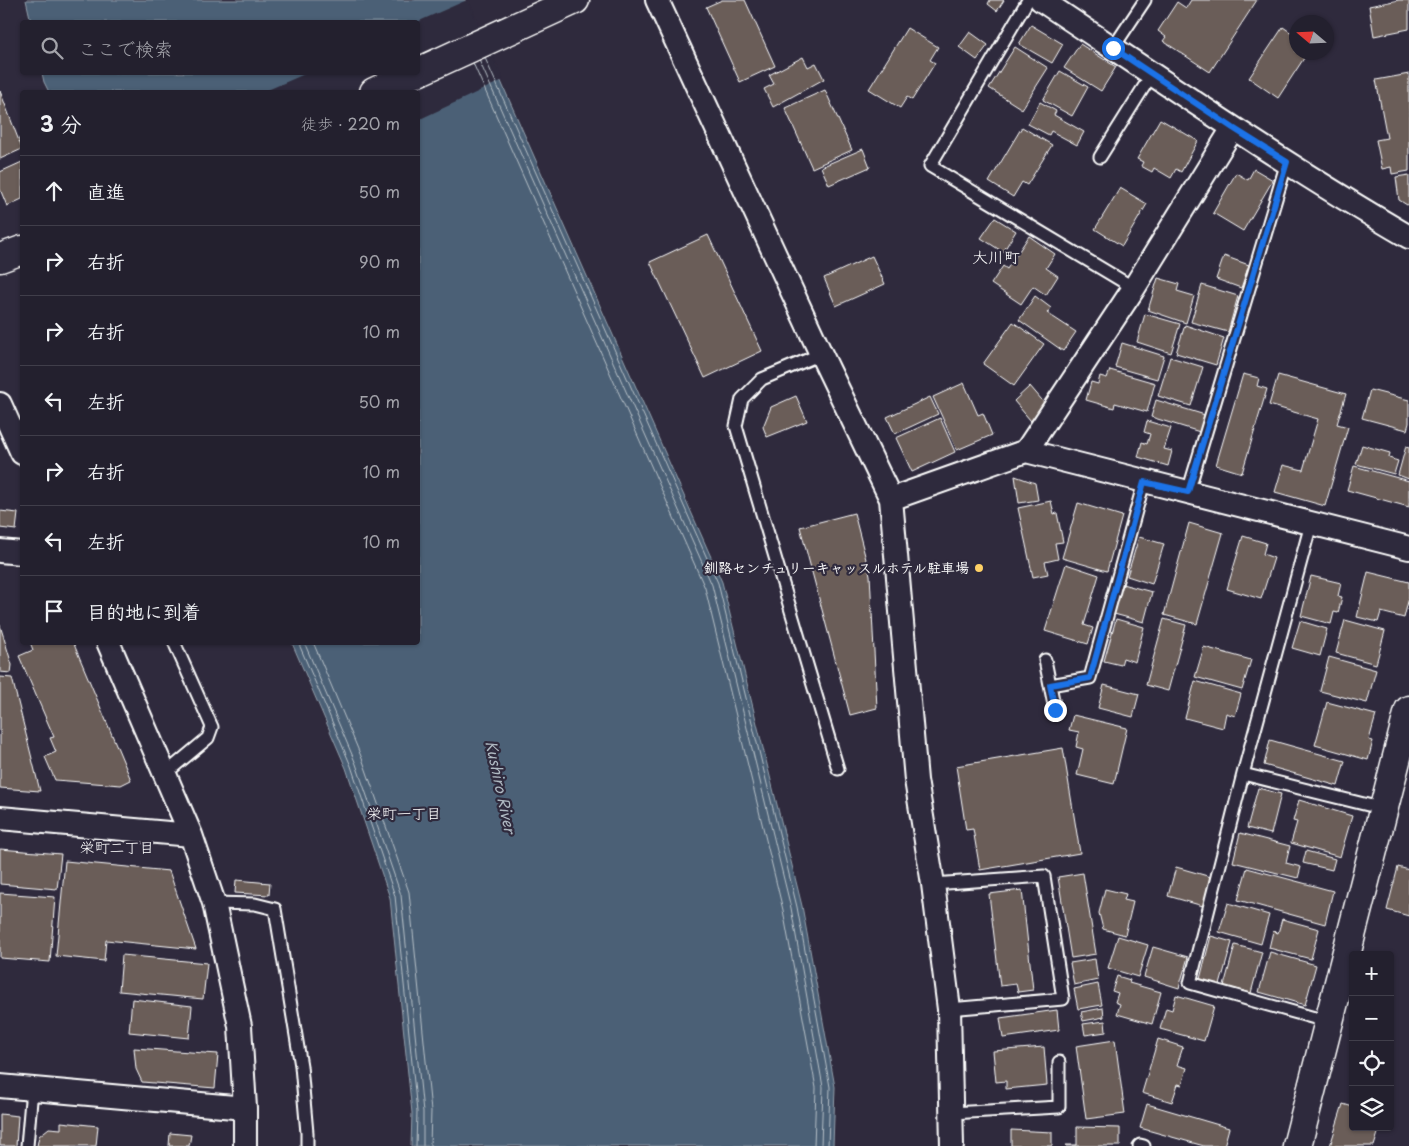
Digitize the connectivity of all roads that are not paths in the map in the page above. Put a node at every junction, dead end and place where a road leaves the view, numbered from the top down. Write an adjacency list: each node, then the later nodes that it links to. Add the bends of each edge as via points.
1 (576, 0): 7 (street)
2 (657, 0): 18 (street)
3 (1028, 0): 17 (lane, via 930,166)
4 (1041, 0): 6 (street)
5 (1145, 0): 6 (lane)
6 (1113, 48): 8 (street)
7 (420, 71)
8 (1152, 74): 11 (street); 12 (lane)
9 (411, 75): 10 (street)
10 (378, 90)
11 (1233, 128): 13 (street); 17 (street)
12 (1100, 157)
13 (1287, 162): 14 (street); 23 (lane)
14 (1409, 236)
15 (20, 251): 16 (street)
16 (0, 258)
17 (1134, 288): 21 (street)
18 (820, 354): 24 (street); 35 (lane, via 762,379 742,399 736,426)
19 (0, 404): 20 (street)
20 (20, 449)
21 (1026, 451): 22 (street); 24 (street)
22 (1144, 482): 23 (street); 32 (lane, via 1090,678)
23 (1188, 492): 25 (street)
24 (891, 499): 41 (street, via 916,780)
25 (1311, 524): 26 (street); 37 (lane)
26 (1409, 548)
27 (0, 550): 28 (street)
28 (20, 553)
29 (109, 645): 36 (street)
30 (175, 645): 36 (lane, via 212,727 208,738)
31 (1045, 660): 32 (lane)
32 (1050, 685): 33 (lane)
33 (1055, 710)
34 (1409, 710): 38 (street)
35 (838, 769)
36 (165, 774): 40 (street)
37 (1243, 774): 38 (lane); 44 (lane, via 1190,983)
38 (1384, 809): 44 (street)
39 (0, 818): 40 (street)
40 (191, 835): 42 (street)
41 (933, 884): 43 (street); 43 (lane, via 1044,876 1063,999)
42 (214, 904): 48 (street, via 240,1026); 52 (lane, via 255,904 275,909 301,1066)
43 (949, 1010): 49 (street)
44 (1329, 1022): 56 (street)
45 (1059, 1062): 49 (lane, via 1060,1107)
46 (0, 1086): 47 (street)
47 (32, 1089): 48 (street); 50 (lane)
48 (244, 1108): 51 (street)
49 (952, 1113): 53 (street)
50 (26, 1146)
51 (244, 1146)
52 (307, 1146)
53 (952, 1146)
54 (1139, 1146): 55 (lane)
55 (1144, 1146)
56 (1296, 1146)

